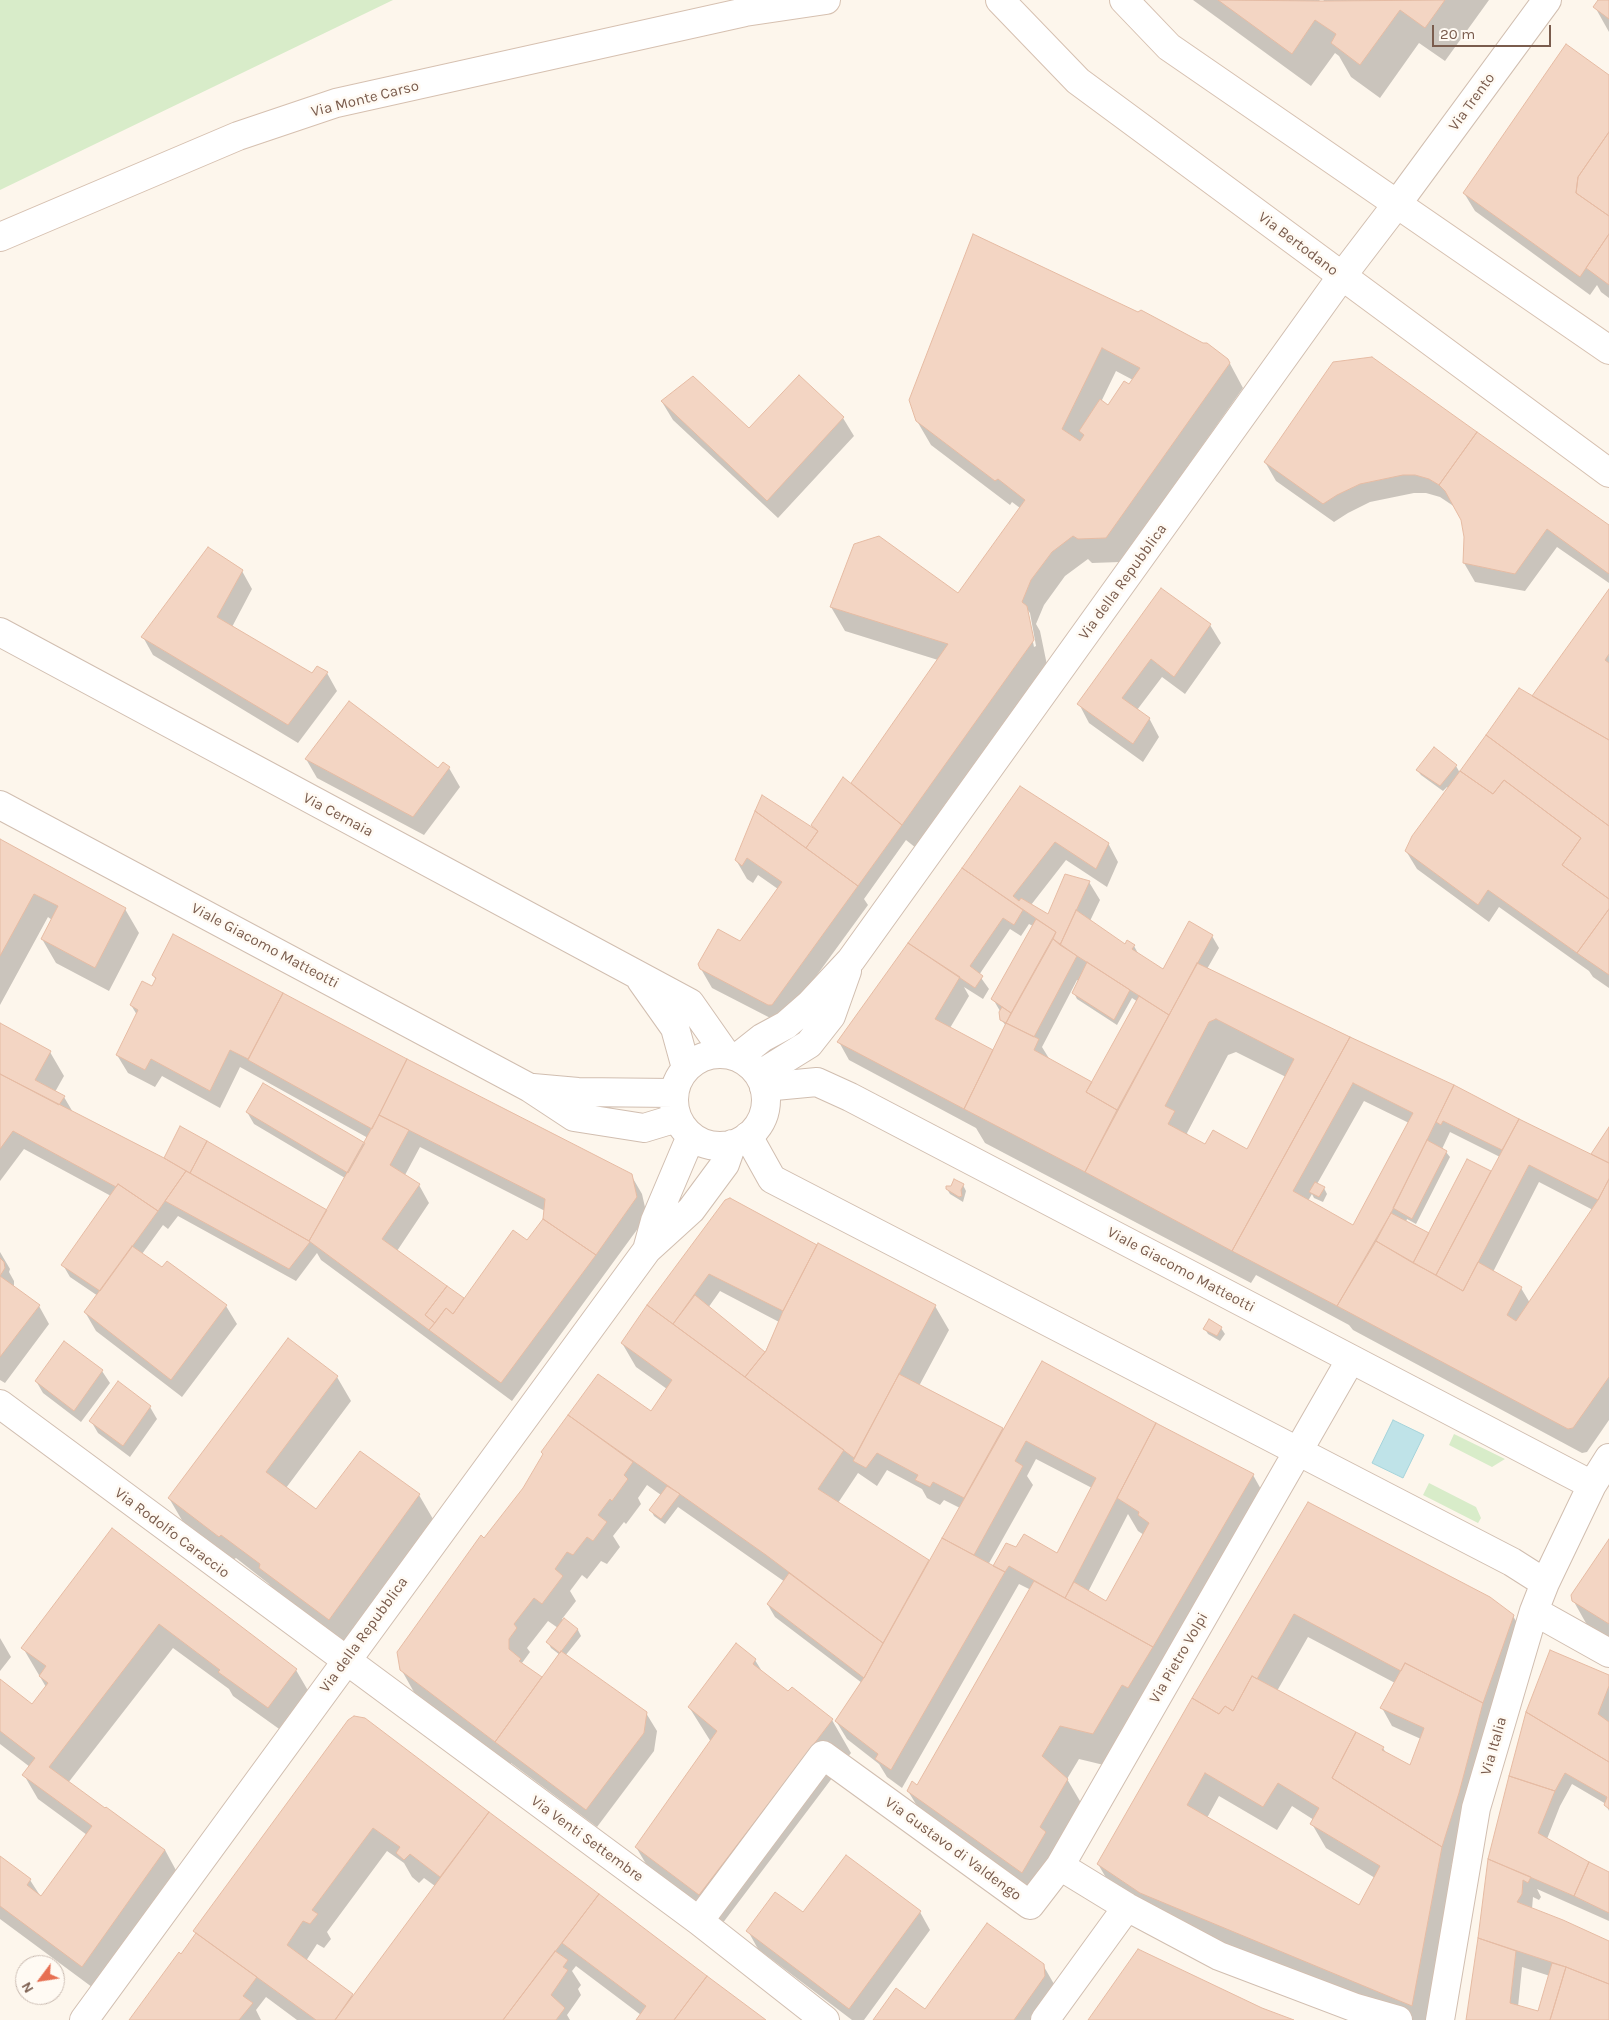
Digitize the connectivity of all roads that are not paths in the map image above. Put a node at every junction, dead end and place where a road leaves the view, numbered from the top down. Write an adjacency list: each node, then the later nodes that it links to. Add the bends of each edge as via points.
1 (778, 0): 6 (street, Via Monte Carso)
2 (826, 0): 6 (street, Via Monte Carso)
3 (1000, 0): 9 (street, Via Bertodano, via 1078,81)
4 (1124, 0): 7 (street, via 1169,47)
5 (1547, 0): 7 (street, Via Trento)
6 (745, 12): 8 (street, Via Monte Carso, via 336,104 238,136)
7 (1397, 204): 9 (street, Via della Repubblica); 10 (street)
8 (0, 237)
9 (1342, 276): 11 (street, Via Bertodano); 16 (street, Via della Repubblica)
10 (1609, 350)
11 (1609, 473)
12 (0, 620): 14 (street, Via Cernaia)
13 (0, 632): 14 (street, Via Cernaia)
14 (39, 654): 17 (street, Via Cernaia)
15 (0, 805): 21 (street, Viale Giacomo Matteotti, via 530,1088 593,1092)
16 (851, 960): 18 (street, Via della Repubblica, via 786,1025); 20 (street, Via della Repubblica, via 831,1016 809,1044)
17 (637, 975): 18 (street, Via Cernaia, via 690,1003); 19 (street, Via Cernaia, via 675,1028)
18 (732, 1055): 19 (street, via 711,1054); 20 (street, via 750,1065)
19 (686, 1068): 21 (street, via 678,1080)
20 (761, 1081): 22 (street, via 766,1101 763,1114 758,1126); 24 (street, Viale Giacomo Matteotti, via 817,1082 850,1096)
21 (681, 1116): 22 (street, via 710,1144 718,1146); 23 (street, Via della Repubblica)
22 (740, 1140): 23 (street, Via della Repubblica, via 691,1210); 26 (street, via 772,1179)
23 (647, 1250): 32 (street, Via della Repubblica)
24 (1352, 1359): 26 (street, Via Pietro Volpi); 28 (street, Viale Giacomo Matteotti)
25 (0, 1404): 32 (street, Via Rodolfo Caraccio)
26 (1299, 1452): 29 (street, via 1512,1562); 33 (street, Via Pietro Volpi)
27 (1609, 1458): 28 (street, Via Italia)
28 (1592, 1485): 29 (street, Via Italia)
29 (1545, 1583): 30 (street, Via Italia)
30 (1534, 1611): 31 (street); 40 (street, Via Italia, via 1476,1808)
31 (1609, 1653)
32 (345, 1661): 35 (street, Via Venti Settembre); 36 (street, Via della Repubblica)
33 (1060, 1866): 34 (street); 35 (street, Via Gustavo di Valdengo, via 1030,1905 824,1755)
34 (1127, 1907): 38 (street); 39 (street, via 1219,1956 1356,2008)
35 (699, 1921): 37 (street, Via Venti Settembre)
36 (84, 2020)
37 (825, 2020)
38 (1044, 2020)
39 (1398, 2020)
40 (1440, 2020)

